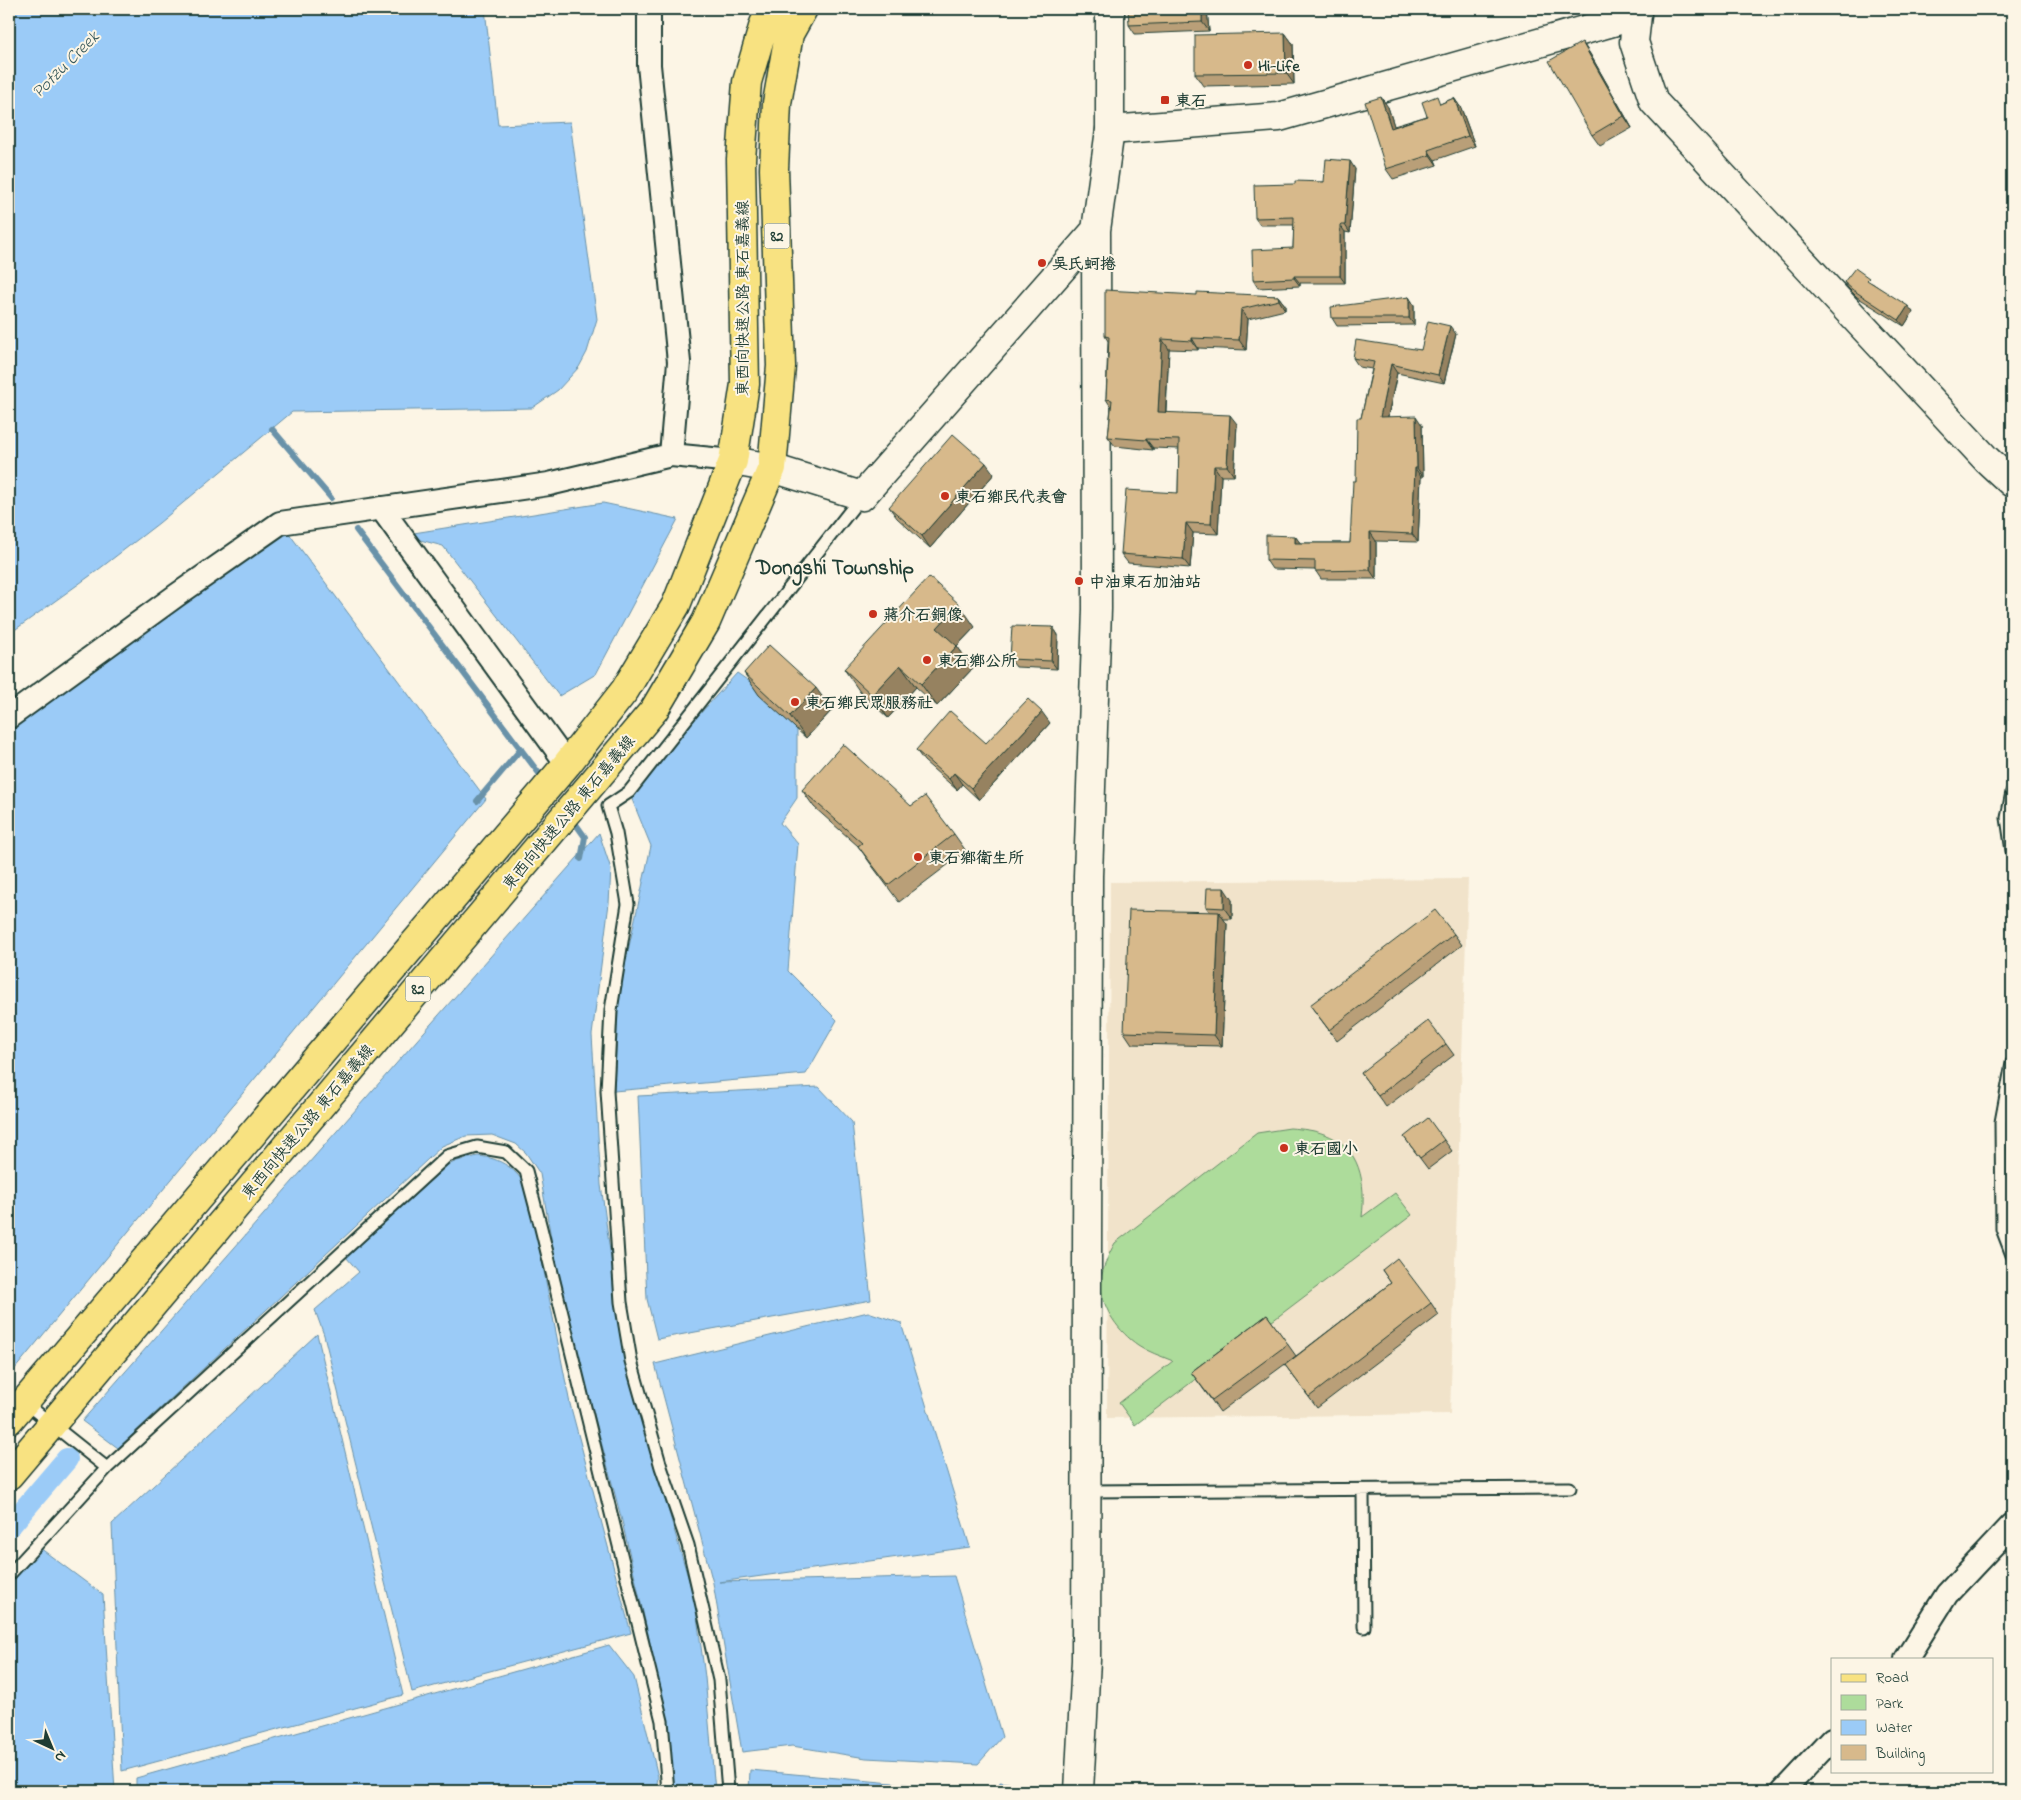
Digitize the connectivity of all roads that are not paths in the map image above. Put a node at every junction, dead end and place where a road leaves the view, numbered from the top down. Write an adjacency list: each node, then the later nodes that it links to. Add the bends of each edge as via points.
1 (649, 9): 8 (street, via 649,64 679,362)
2 (771, 9): 9 (main road, 東西向快速公路 東石嘉義線 / 82, via 747,82 741,159 745,384)
3 (802, 9): 10 (main road, 東西向快速公路 東石嘉義線 / 82, via 789,34 777,103 774,169 781,366)
4 (1110, 9): 6 (main road)
5 (1636, 12): 6 (main road, via 1279,117); 11 (main road, via 1634,42 1654,102 1980,452)
6 (1110, 130): 7 (main road)
7 (1096, 230): 12 (main road); 26 (main road, via 1097,609 1088,876)
8 (671, 455): 9 (street); 13 (street, via 550,484)
9 (733, 460): 10 (main road); 15 (main road, 東西向快速公路 東石嘉義線 / 82, via 676,606 625,690)
10 (772, 468): 12 (main road); 21 (main road, 東西向快速公路 東石嘉義線 / 82, via 706,622 654,710)
11 (2012, 482)
12 (862, 496): 33 (lane, via 629,792 608,806 628,904 611,1010 607,1091 621,1302 631,1361 661,1467 688,1546 719,1680)
13 (381, 508): 14 (street, via 280,523); 15 (street)
14 (9, 716)
15 (567, 764): 20 (main road, 東西向快速公路 東石嘉義線 / 82)
16 (2012, 792): 17 (lane, via 2007,818)
17 (2012, 851)
18 (2012, 1064): 19 (lane, via 2001,1122 2002,1230)
19 (2012, 1255)
20 (16, 1411): 21 (lane)
21 (51, 1424): 22 (lane); 23 (main road, 東西向快速公路 東石嘉義線 / 82)
22 (107, 1468): 28 (lane); 32 (lane, via 447,1156 477,1147 506,1152 526,1171 542,1228 662,1721)
23 (9, 1475)
24 (1570, 1488): 25 (lane)
25 (1363, 1490): 26 (lane); 29 (lane)
26 (1087, 1492): 34 (main road, via 1086,1660)
27 (2012, 1525): 30 (street, via 1947,1594)
28 (9, 1575)
29 (1364, 1627)
30 (1907, 1658)
31 (1831, 1739): 35 (street)
32 (668, 1791)
33 (728, 1791)
34 (1079, 1791)
35 (1783, 1791)

